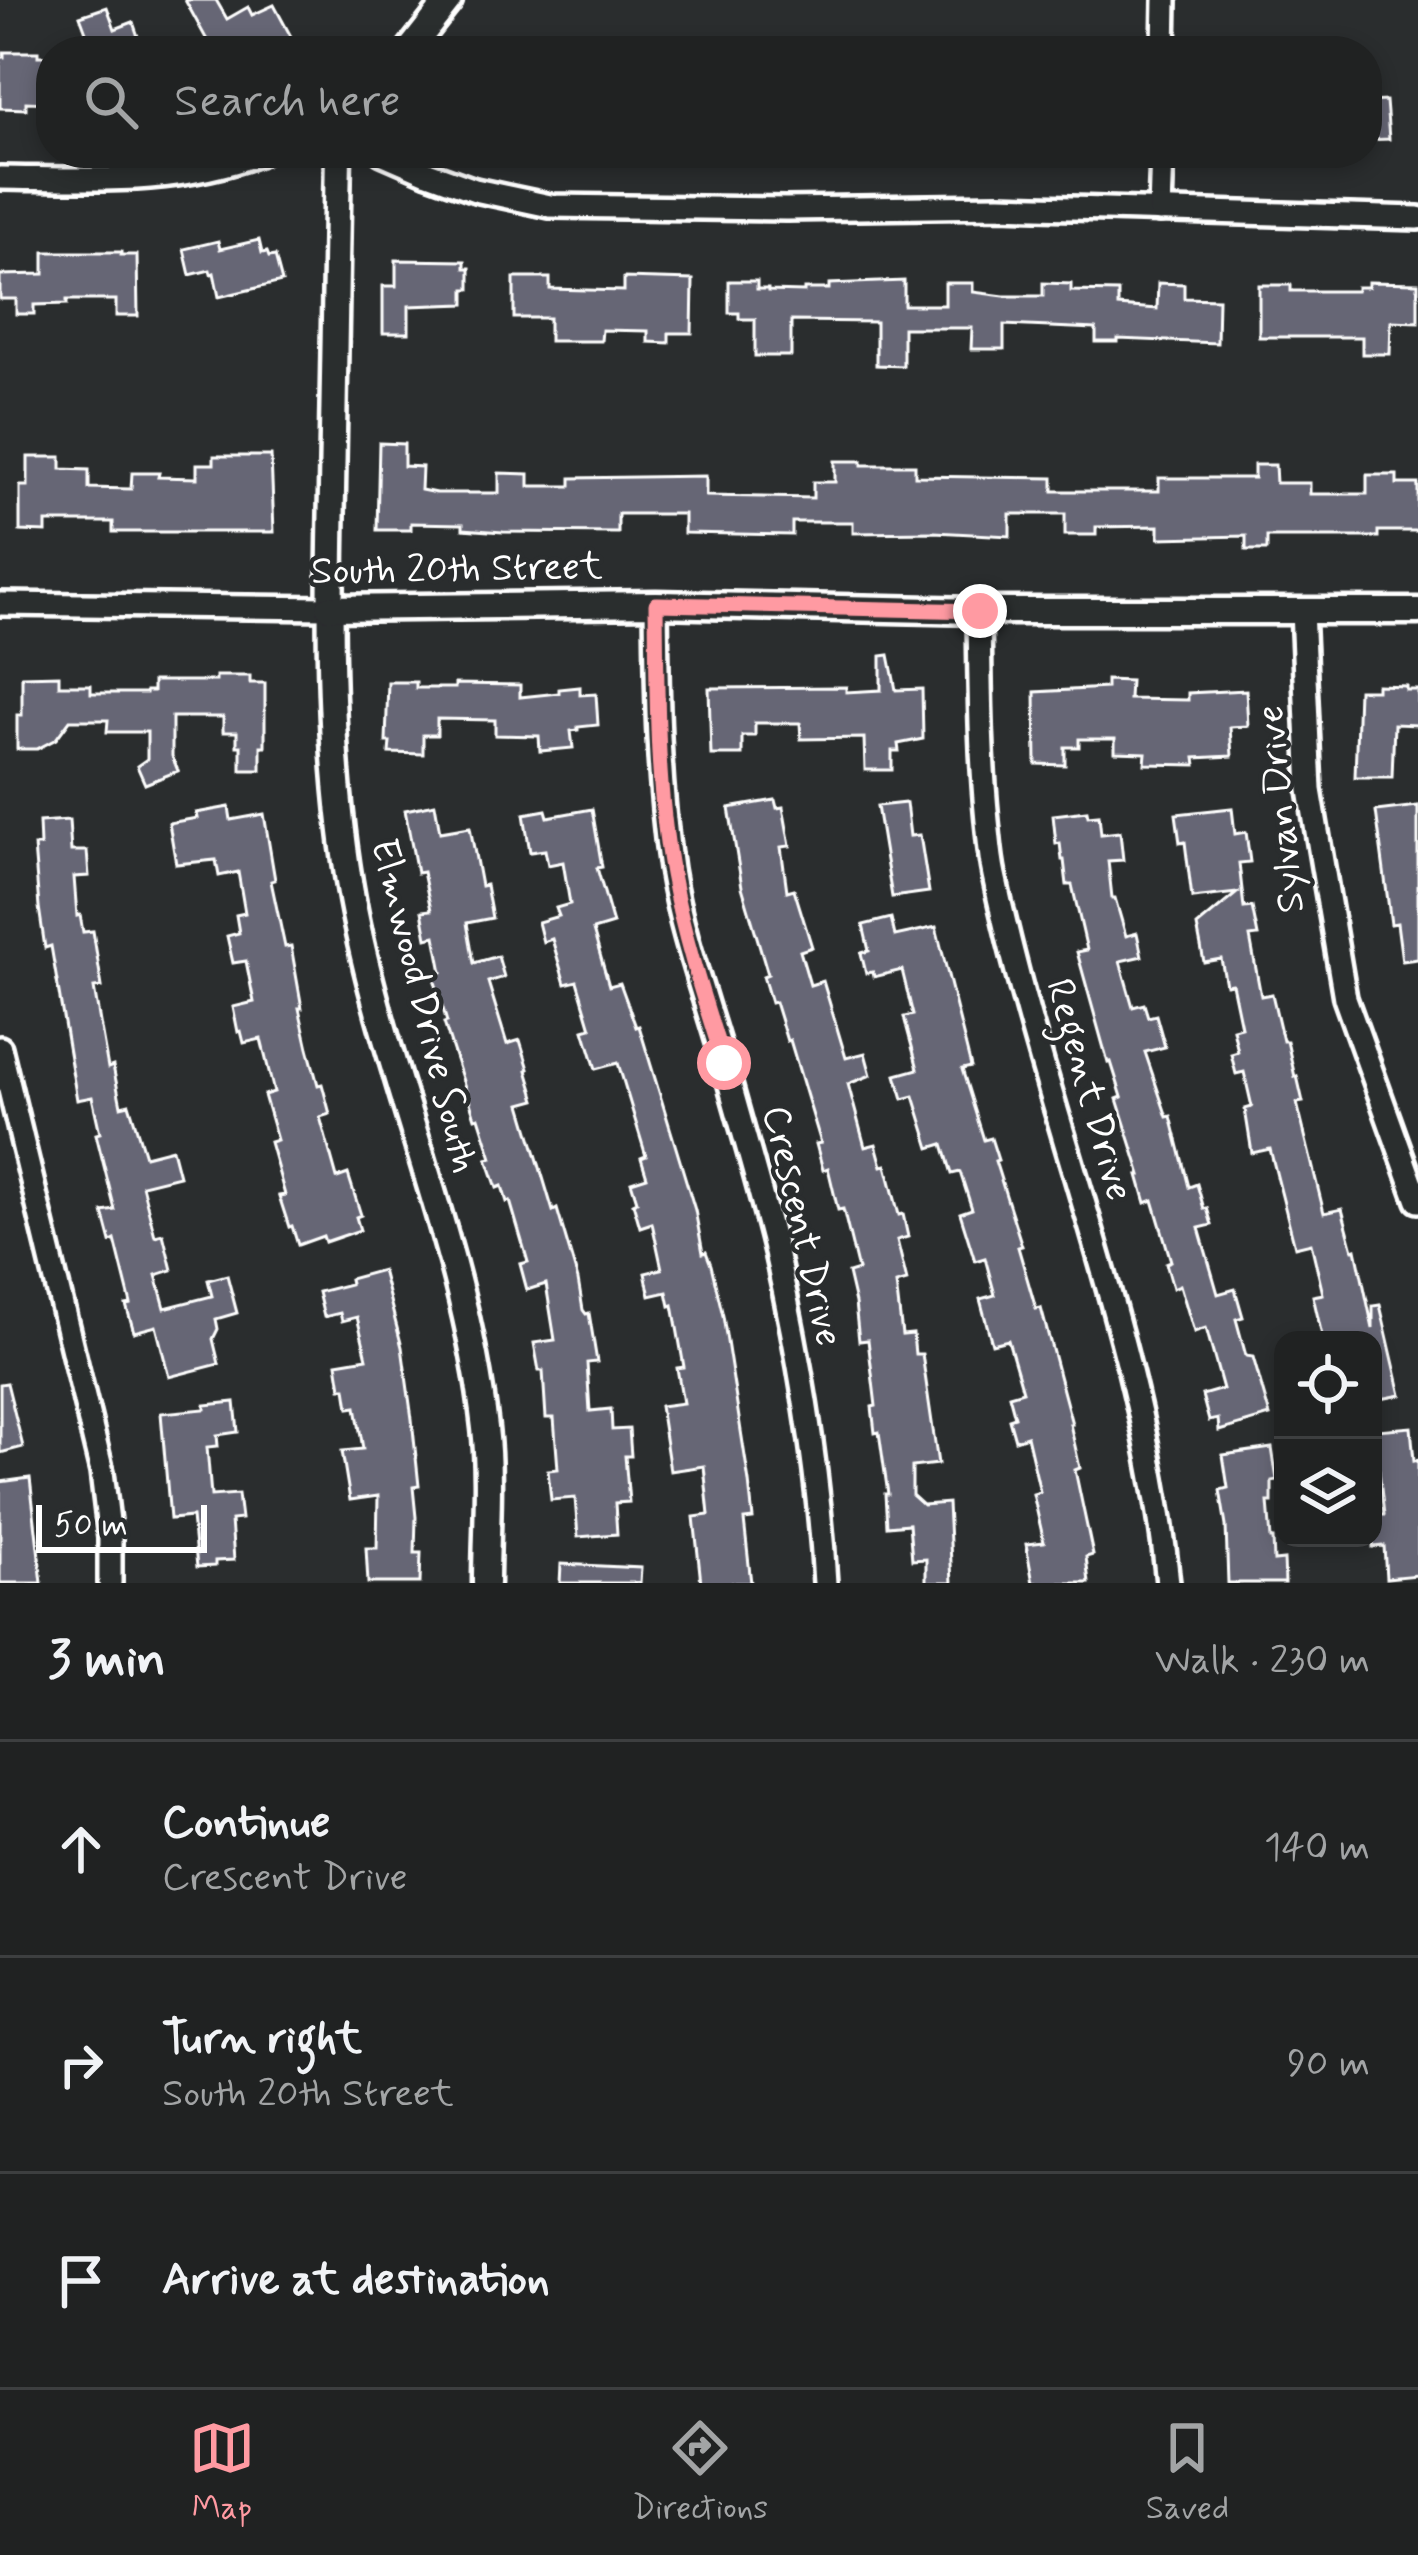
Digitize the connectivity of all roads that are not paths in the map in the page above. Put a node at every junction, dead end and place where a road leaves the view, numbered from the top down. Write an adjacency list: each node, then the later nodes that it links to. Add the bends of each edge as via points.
1 (449, 0): 3 (street)
2 (1165, 0): 4 (street)
3 (421, 36)
4 (1164, 36)
5 (215, 168): 9 (street, via 157,179)
6 (338, 168): 14 (street, Elmwood Drive South)
7 (416, 168): 10 (street, via 550,206)
8 (1161, 168): 10 (street)
9 (0, 178)
10 (1160, 211): 11 (street)
11 (1418, 218)
12 (0, 604): 14 (street, South 20th Street)
13 (656, 604): 14 (street, South 20th Street); 16 (street, South 20th Street); 22 (street, Crescent Drive, via 657,748 671,871 776,1256 807,1418)
14 (329, 608): 21 (street, Elmwood Drive South, via 353,902 472,1349 485,1431)
15 (1302, 610): 16 (street, South 20th Street); 17 (street, South 20th Street); 19 (street, Sylvan Drive, via 1310,790 1345,998)
16 (980, 611): 23 (street, Regent Drive, via 981,753 993,871 1117,1324 1161,1512)
17 (1418, 611)
18 (0, 1048): 20 (street, via 102,1472)
19 (1418, 1201)
20 (110, 1583)
21 (486, 1583)
22 (825, 1583)
23 (1168, 1583)

